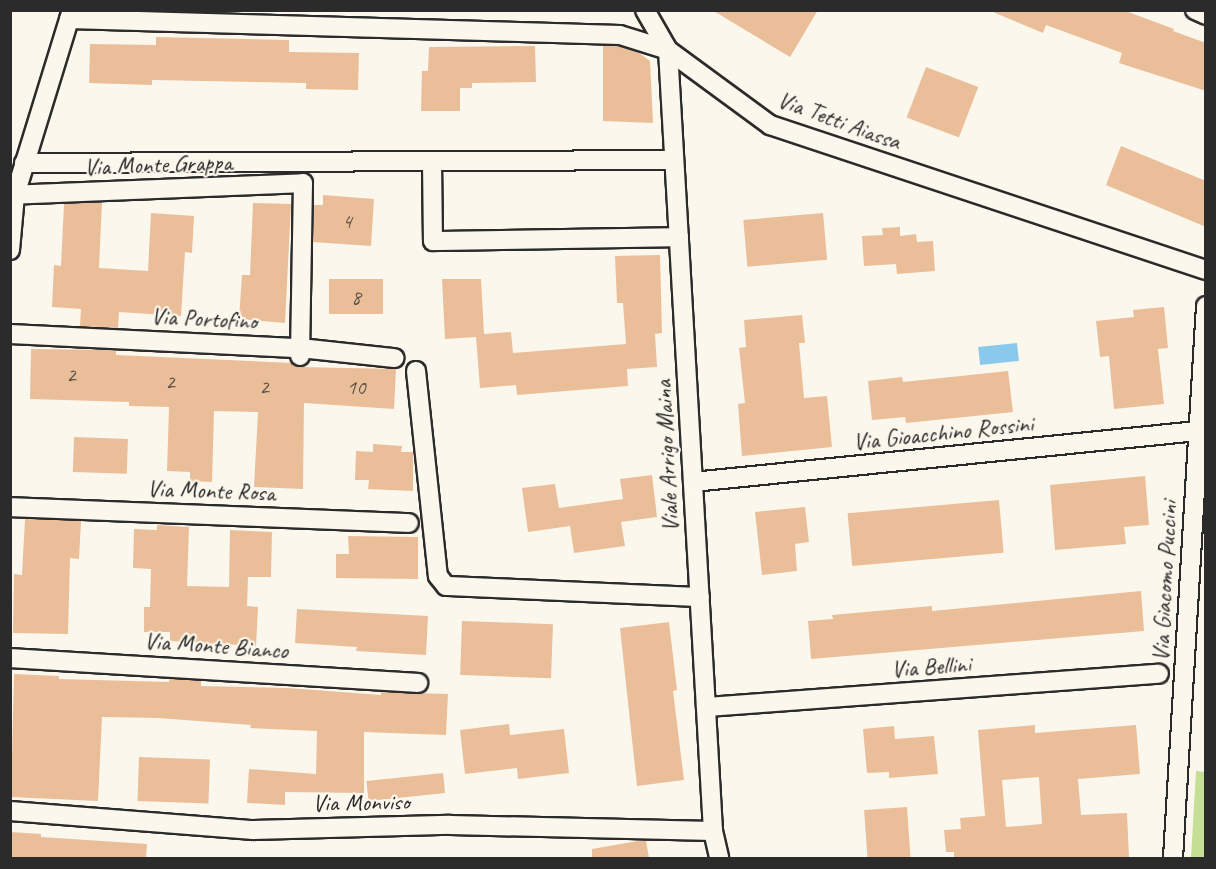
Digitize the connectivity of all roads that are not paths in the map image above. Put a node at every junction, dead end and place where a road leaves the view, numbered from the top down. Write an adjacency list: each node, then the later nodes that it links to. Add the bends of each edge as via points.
1 (645, 10): 5 (street)
2 (1195, 10): 4 (street)
3 (71, 15): 5 (street, Via Tetti Aiassa, via 620,35); 8 (street)
4 (1206, 15)
5 (668, 50): 6 (street, Viale Arrigo Maina); 12 (street, Via Tetti Aiassa, via 770,125)
6 (674, 160): 7 (street); 10 (street, Viale Arrigo Maina)
7 (432, 161): 8 (street); 10 (street, via 433,241)
8 (24, 164): 9 (street)
9 (13, 195): 11 (street); 15 (street, Via Monte Grappa, via 303,183)
10 (678, 237): 19 (street, Viale Arrigo Maina)
11 (10, 250)
12 (1206, 270)
13 (1206, 306): 18 (street, Via Giacomo Puccini)
14 (10, 334): 15 (street, Via Portofino)
15 (300, 352): 16 (street, Via Portofino)
16 (394, 358)
17 (416, 371): 22 (street, via 438,576 446,586)
18 (1198, 431): 19 (street, Via Gioacchino Rossini); 30 (street, Via Giacomo Puccini)
19 (693, 482): 22 (street, Viale Arrigo Maina)
20 (10, 507): 21 (street, Via Monte Rosa)
21 (409, 523)
22 (699, 597): 26 (street, Viale Arrigo Maina)
23 (10, 658): 25 (street, Via Monte Bianco)
24 (1159, 674): 26 (street, Via Bellini)
25 (418, 683)
26 (706, 707): 28 (street, Viale Arrigo Maina)
27 (10, 811): 28 (street, Via Monviso, via 253,830 450,825)
28 (713, 831): 29 (street, Viale Arrigo Maina)
29 (719, 858)
30 (1173, 858)

